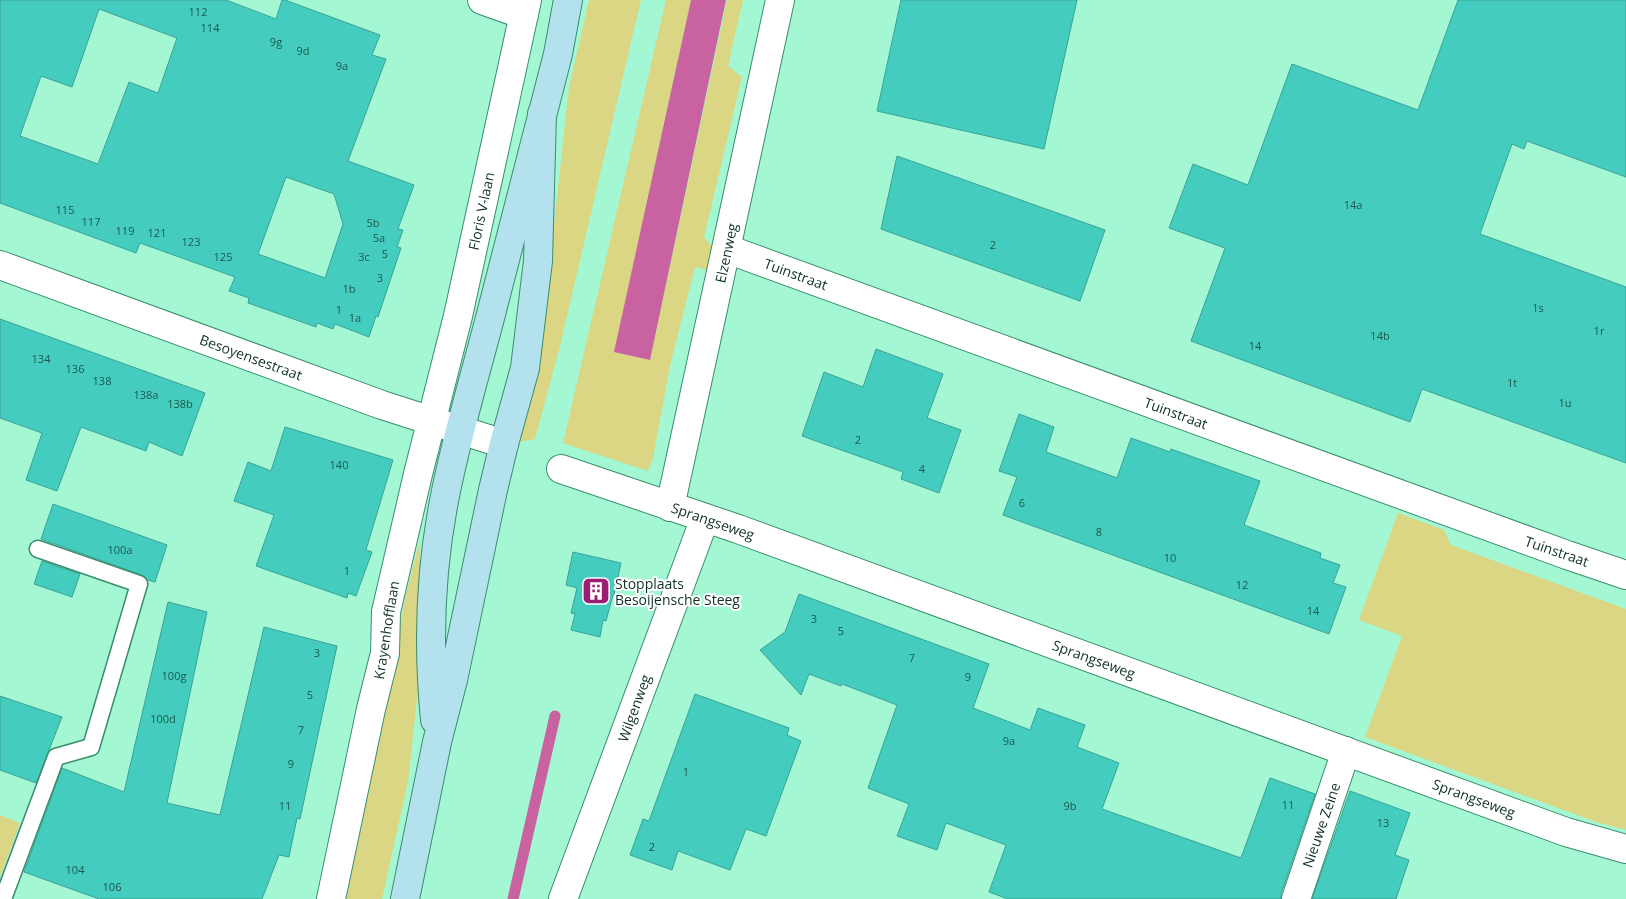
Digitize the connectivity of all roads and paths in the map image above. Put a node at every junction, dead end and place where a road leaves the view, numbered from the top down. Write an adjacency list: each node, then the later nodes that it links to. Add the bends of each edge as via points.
1 (482, 0): 4 (street)
2 (568, 0): 5 (street)
3 (780, 0): 6 (street, Elzenweg)
4 (526, 8): 8 (street, Floris V-laan)
5 (542, 114): 9 (street); 10 (street, via 537,270 525,368)
6 (727, 249): 12 (street, Elzenweg); 15 (street, Tuinstraat)
7 (0, 265): 8 (street, Besoyensestraat)
8 (432, 421): 9 (street, Besoyensestraat); 20 (street, Krayenhofflaan, via 386,612 385,653 370,708)
9 (461, 430): 10 (street, Besoyensestraat); 16 (street, via 444,502 436,558 432,687)
10 (504, 444): 16 (street)
11 (561, 469): 12 (street, Sprangseweg)
12 (670, 507): 13 (street, Sprangseweg)
13 (705, 518): 17 (street, Sprangseweg); 22 (street, Wilgenweg)
14 (38, 549): 19 (lane, via 139,584 91,747 56,757)
15 (1626, 575)
16 (437, 742): 21 (street)
17 (1346, 751): 18 (street, Sprangseweg, via 1566,832); 23 (street, Nieuwe Zeine)
18 (1626, 849)
19 (3, 899)
20 (331, 899)
21 (405, 899)
22 (563, 899)
23 (1296, 899)

